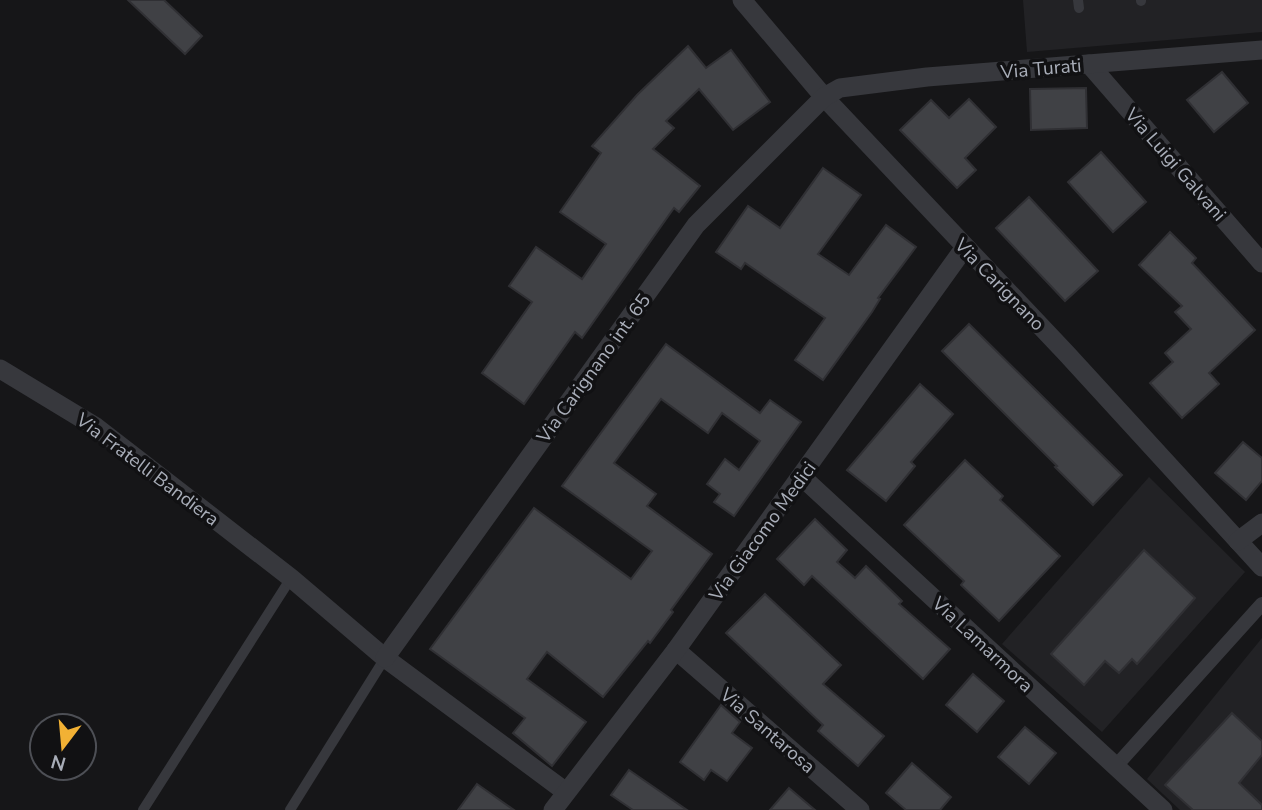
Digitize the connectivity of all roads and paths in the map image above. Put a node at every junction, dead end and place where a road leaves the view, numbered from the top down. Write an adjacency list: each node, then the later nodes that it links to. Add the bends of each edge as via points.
1 (741, 0): 4 (street, Via Carignano)
2 (1262, 50): 3 (street, Via Turati)
3 (1089, 64): 4 (street, Via Turati, via 927,77 840,88); 6 (street, Via Luigi Galvani)
4 (824, 97): 5 (street, Via Carignano); 15 (street, Via Carignano int. 65, via 696,225)
5 (965, 247): 8 (street, Via Giacomo Medici); 10 (street, Via Carignano)
6 (1262, 263)
7 (0, 369): 12 (street, Via Fratelli Bandiera, via 96,427)
8 (802, 477): 14 (street, Via Giacomo Medici); 16 (street, Via Lamarmora)
9 (1262, 523): 10 (street)
10 (1238, 541): 11 (street, Via Carignano)
11 (1262, 567)
12 (291, 578): 15 (street, Via Fratelli Bandiera); 18 (lane)
13 (1262, 604): 16 (street)
14 (676, 650): 17 (street, Via Giacomo Medici); 21 (street, Via Santarosa)
15 (385, 658): 17 (street, Via Fratelli Bandiera); 19 (lane)
16 (1116, 766): 22 (street, Via Lamarmora)
17 (566, 792): 20 (street, Via Giacomo Medici)
18 (143, 810)
19 (290, 810)
20 (553, 810)
21 (860, 810)
22 (1164, 810)

